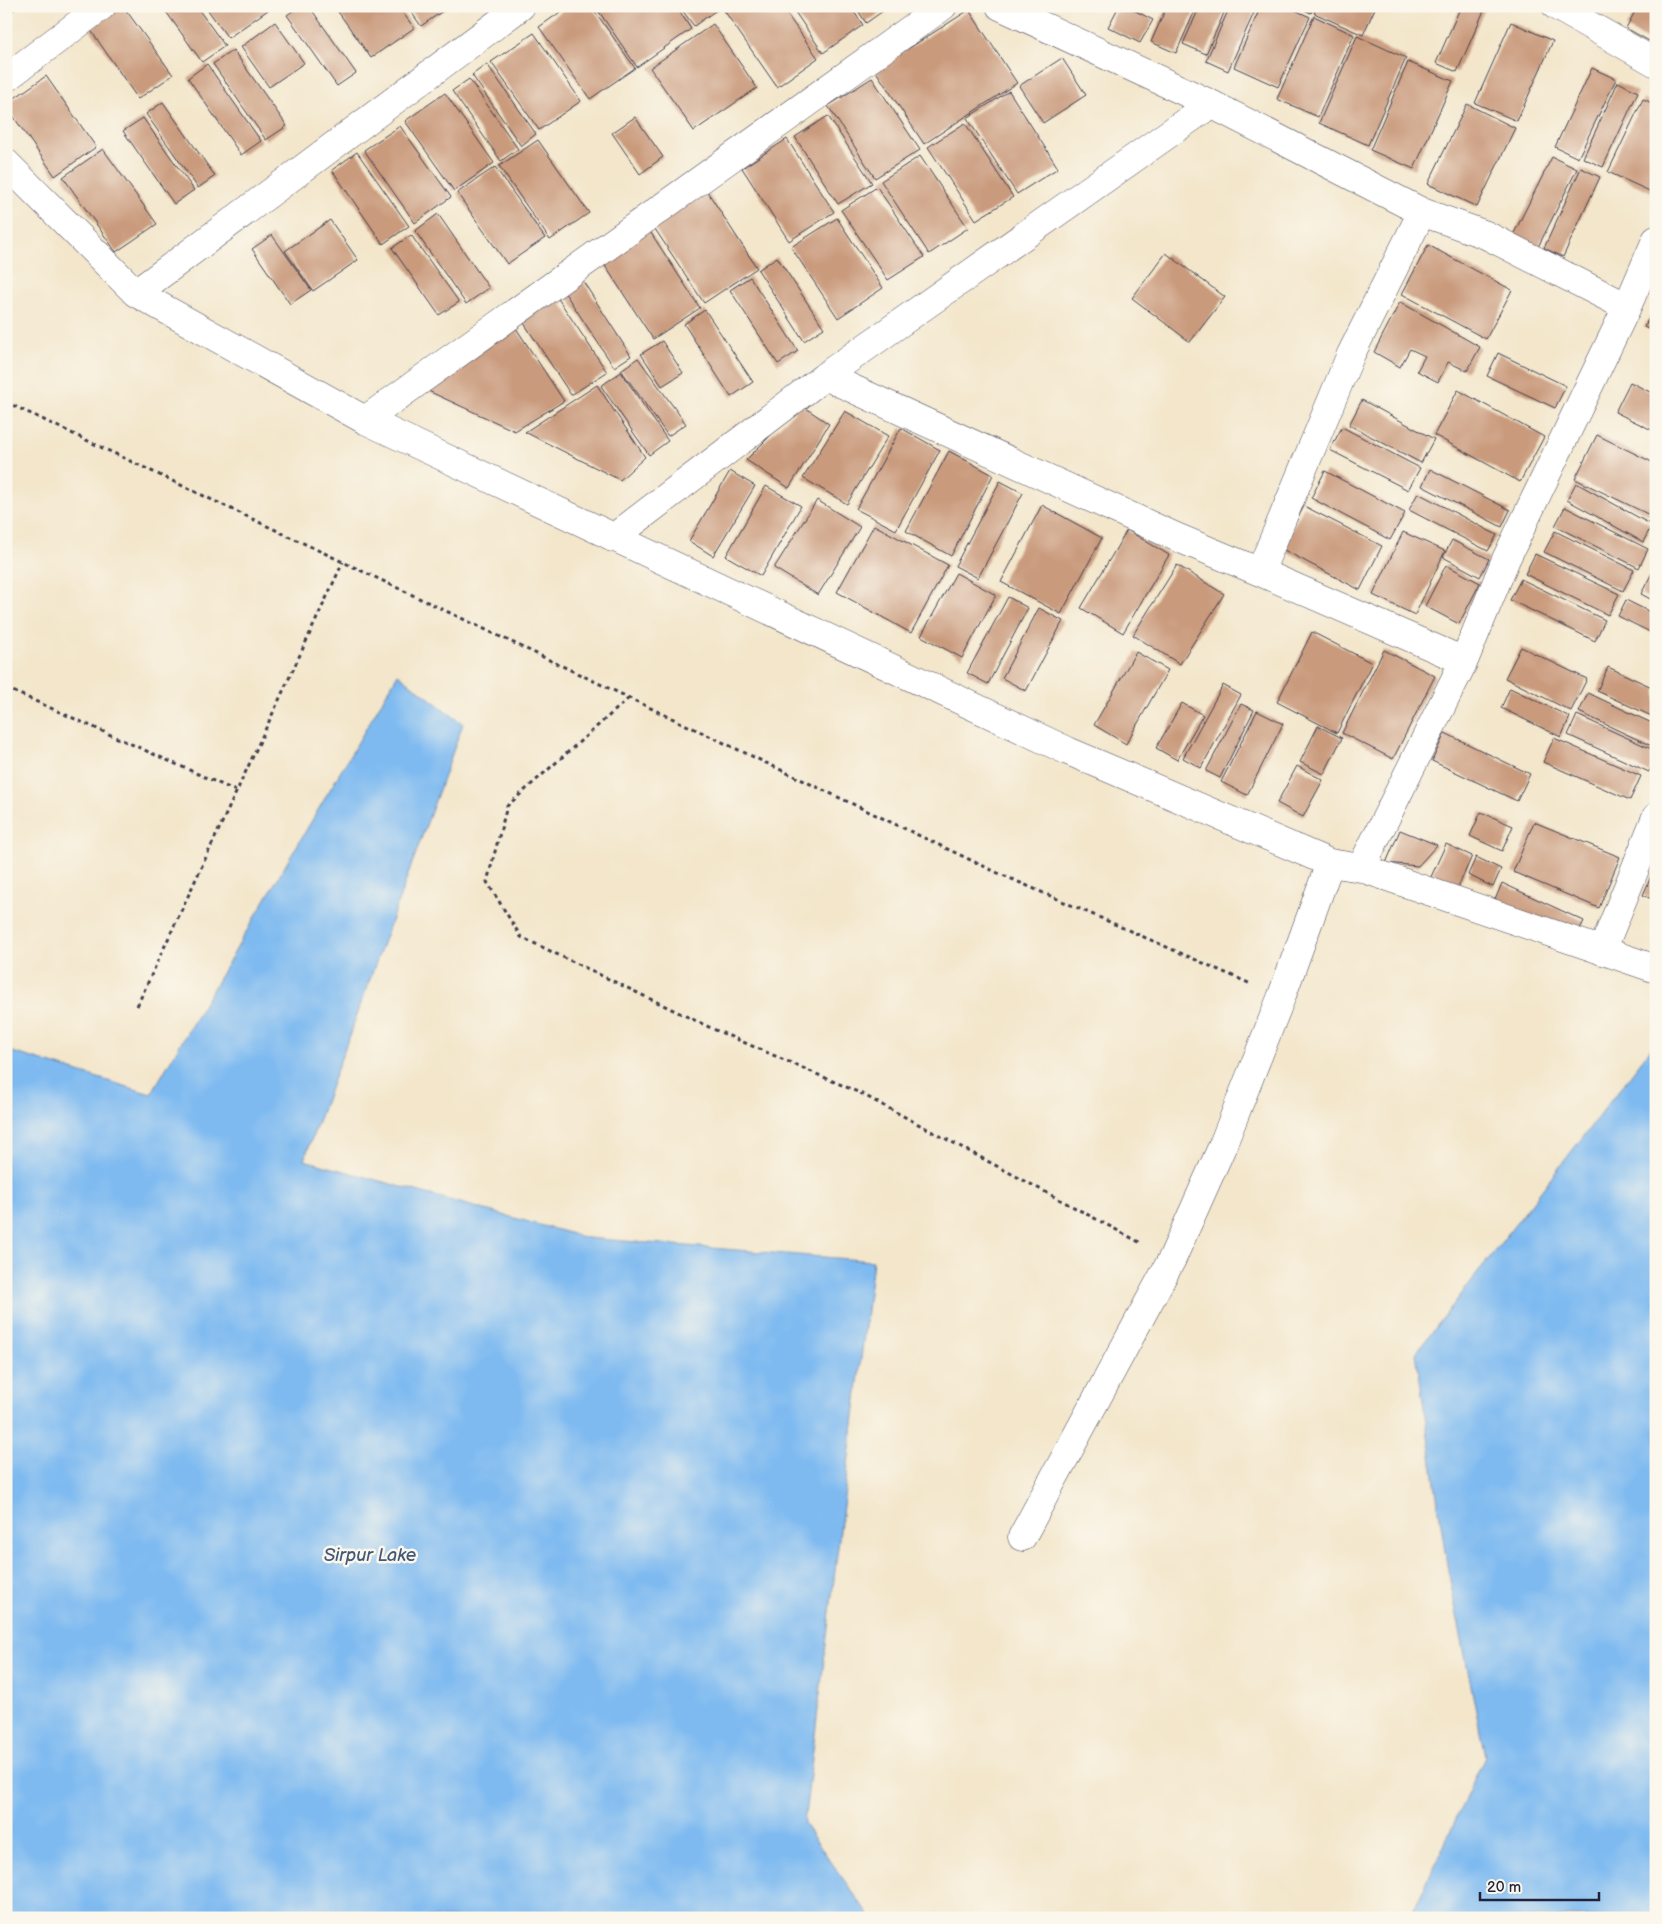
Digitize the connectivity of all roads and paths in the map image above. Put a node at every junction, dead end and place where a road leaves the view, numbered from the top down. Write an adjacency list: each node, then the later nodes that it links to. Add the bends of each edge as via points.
1 (102, 6): 7 (street)
2 (521, 6): 12 (street)
3 (943, 6): 16 (street)
4 (1000, 6): 8 (street)
5 (1556, 6): 6 (street)
6 (1656, 63)
7 (6, 78)
8 (1211, 104): 10 (street); 14 (street)
9 (6, 163): 12 (street)
10 (1422, 212): 13 (street, via 1486,235); 19 (street, via 1352,354)
11 (1656, 240): 13 (street)
12 (136, 293): 16 (street)
13 (1628, 307): 20 (street, via 1506,559)
14 (825, 376): 17 (street); 19 (street, via 1176,537)
15 (6, 402): 18 (path)
16 (365, 420): 17 (street)
17 (613, 538): 25 (street, via 1068,751)
18 (343, 562): 22 (path); 23 (path)
19 (1260, 572): 20 (street)
20 (1464, 661): 26 (street)
21 (6, 688): 23 (path)
22 (629, 698): 29 (path, via 998,873); 31 (path, via 507,806 487,882 521,937 711,1028 860,1093)
23 (236, 791): 30 (path)
24 (1656, 817): 27 (street)
25 (1330, 863): 26 (street); 29 (street)
26 (1361, 868): 27 (street)
27 (1602, 951): 28 (street)
28 (1656, 968)
29 (1281, 998): 31 (street, via 1222,1147)
30 (137, 1006)
31 (1172, 1259): 32 (street)
32 (1022, 1537)

